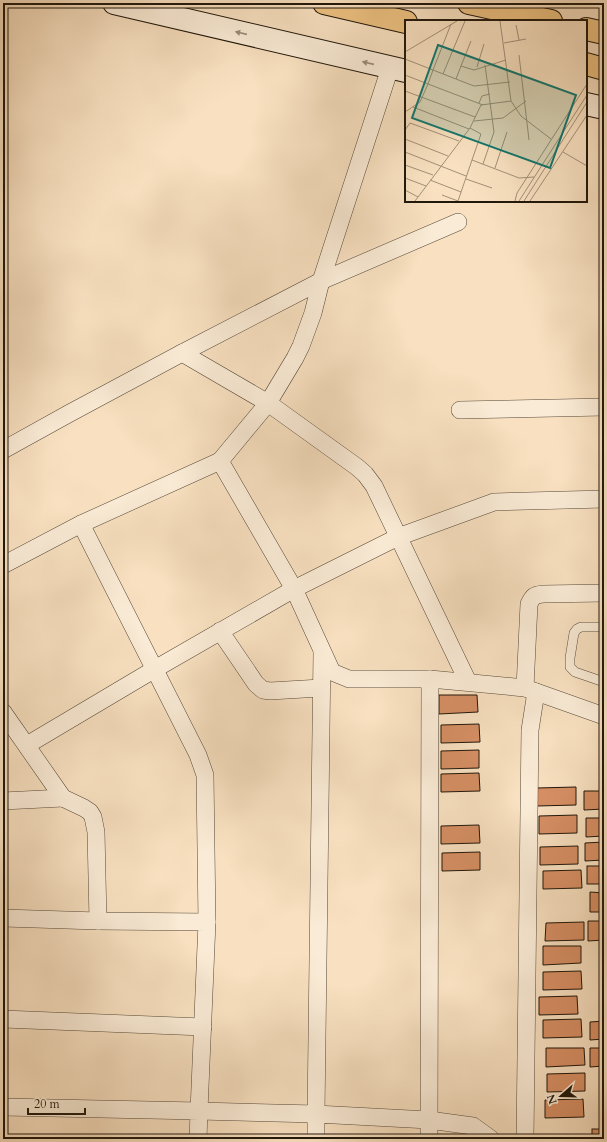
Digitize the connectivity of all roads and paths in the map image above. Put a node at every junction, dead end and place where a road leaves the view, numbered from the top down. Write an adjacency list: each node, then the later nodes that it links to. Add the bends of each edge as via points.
1 (114, 3): 10 (street, one-way to 1)
2 (324, 3): 5 (highway)
3 (469, 3): 4 (highway)
4 (546, 20)
5 (405, 22)
6 (587, 29): 7 (highway)
7 (604, 33)
8 (587, 64): 9 (highway)
9 (604, 69)
10 (398, 70): 14 (street)
11 (587, 104): 12 (street)
12 (604, 108)
13 (458, 222): 14 (street)
14 (321, 281): 15 (street); 16 (street, via 301,346)
15 (182, 353): 16 (street); 19 (street)
16 (268, 403): 20 (street); 23 (street, via 365,474 374,486)
17 (604, 407): 18 (street)
18 (460, 410)
19 (3, 450)
20 (220, 461): 22 (street); 25 (street)
21 (604, 499): 23 (street, via 494,502)
22 (81, 524): 24 (street); 30 (street)
23 (398, 537): 25 (street); 32 (street)
24 (3, 565)
25 (294, 589): 28 (street); 29 (street)
26 (604, 593): 35 (street, via 543,594 533,597 529,604)
27 (604, 627): 33 (lane, via 582,628 575,631 570,667 575,672)
28 (220, 631): 30 (street); 34 (street, via 259,688 270,691)
29 (322, 653): 31 (street, via 332,672 349,679); 34 (street)
30 (155, 669): 38 (street); 43 (street, via 205,775)
31 (430, 679): 32 (street); 49 (street)
32 (468, 682): 35 (street)
33 (604, 682)
34 (321, 688): 48 (street)
35 (531, 690): 37 (street); 54 (street)
36 (3, 712): 38 (street)
37 (604, 716)
38 (27, 745): 39 (street)
39 (63, 798): 40 (street); 42 (street, via 84,808 93,817 96,832)
40 (3, 801)
41 (3, 918): 42 (street)
42 (98, 921): 43 (street)
43 (207, 922): 45 (street)
44 (3, 1019): 45 (street)
45 (203, 1027): 47 (street)
46 (3, 1107): 47 (street)
47 (199, 1111): 48 (street); 50 (street)
48 (316, 1114): 49 (street); 51 (street)
49 (429, 1120): 52 (street); 53 (street, via 473,1126)
50 (198, 1139)
51 (316, 1139)
52 (429, 1139)
53 (491, 1139)
54 (525, 1139)

